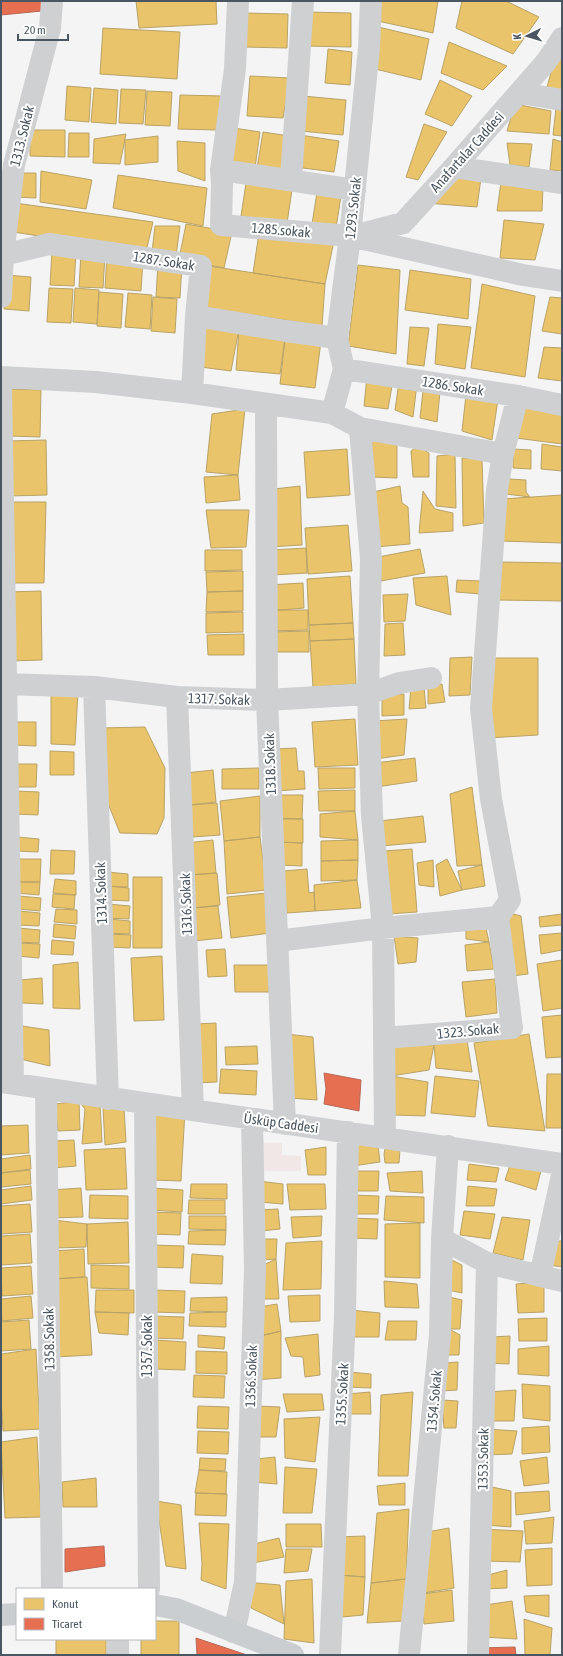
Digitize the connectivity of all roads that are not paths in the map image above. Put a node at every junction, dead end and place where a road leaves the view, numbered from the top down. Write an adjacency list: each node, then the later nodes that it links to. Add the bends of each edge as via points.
1 (52, 1): 14 (street, 1313. Sokak, via 50,28 14,164)
2 (238, 1): 9 (street, 1285.sokak, via 235,69)
3 (303, 1): 10 (street)
4 (371, 1): 12 (street, 1293. Sokak)
5 (562, 38): 6 (street, Anafartalar Caddesi)
6 (520, 93): 7 (street); 8 (street, Anafartalar Caddesi)
7 (562, 100)
8 (454, 168): 11 (street); 13 (street, Anafartalar Caddesi, via 403,223)
9 (221, 170): 10 (street); 13 (street, 1285.sokak, via 221,225)
10 (291, 180): 12 (street)
11 (562, 183)
12 (355, 190): 13 (street, 1293. Sokak)
13 (350, 236): 15 (street, 1285.sokak, via 524,275); 18 (street, 1293. Sokak)
14 (3, 256): 16 (street, 1313. Sokak); 17 (street, 1287. Sokak, via 48,244 201,266)
15 (562, 281)
16 (1, 297)
17 (196, 316): 18 (street); 22 (street, 1287. Sokak)
18 (336, 338): 19 (street, 1293. Sokak)
19 (344, 369): 23 (street, 1286. Sokak); 26 (street, 1293. Sokak)
20 (1, 377): 22 (street, via 96,382)
21 (1, 386): 30 (street)
22 (192, 393): 24 (street)
23 (518, 396): 25 (street, 1286. Sokak); 28 (street)
24 (266, 404): 26 (street); 34 (street, 1318. Sokak)
25 (562, 405)
26 (332, 413): 27 (street)
27 (360, 428): 28 (street); 32 (street, via 371,558)
28 (503, 454): 35 (street, via 497,490 481,708 491,799 510,900)
29 (431, 678): 32 (street, 1317. Sokak, via 399,683)
30 (6, 684): 31 (street, 1317. Sokak); 39 (street)
31 (94, 687): 33 (street, 1317. Sokak); 41 (street, 1314. Sokak)
32 (368, 694): 34 (street, 1317. Sokak); 36 (street, via 372,816)
33 (177, 697): 34 (street, 1317. Sokak); 43 (street, 1316. Sokak)
34 (267, 700): 37 (street, 1318. Sokak)
35 (498, 917): 36 (street); 38 (street, 1323. Sokak, via 512,1028)
36 (383, 928): 37 (street); 38 (street)
37 (277, 941): 45 (street, 1318. Sokak)
38 (384, 1038): 47 (street)
39 (7, 1083): 40 (street, Üsküp Caddesi)
40 (46, 1089): 41 (street, Üsküp Caddesi); 55 (street, 1358. Sokak)
41 (108, 1099): 42 (street, Üsküp Caddesi)
42 (145, 1103): 43 (street, Üsküp Caddesi); 56 (street, 1357. Sokak)
43 (193, 1110): 44 (street, Üsküp Caddesi)
44 (252, 1119): 45 (street, Üsküp Caddesi); 60 (street, 1356. Sokak, via 255,1269 245,1582)
45 (285, 1124): 46 (street, Üsküp Caddesi)
46 (348, 1132): 47 (street, Üsküp Caddesi); 64 (street, 1355. Sokak, via 345,1316)
47 (385, 1137): 48 (street, Üsküp Caddesi)
48 (448, 1146): 49 (street, Üsküp Caddesi); 51 (street, 1354. Sokak)
49 (562, 1164)
50 (562, 1175): 53 (street)
51 (442, 1239): 52 (street); 65 (street, 1354. Sokak, via 440,1335)
52 (487, 1262): 53 (street); 66 (street, 1353. Sokak)
53 (540, 1276): 54 (street)
54 (562, 1281)
55 (52, 1588)
56 (149, 1588)
57 (156, 1605): 60 (main road, via 176,1609)
58 (16, 1614): 59 (main road)
59 (1, 1615)
60 (234, 1632): 63 (main road)
61 (118, 1640): 62 (street)
62 (118, 1655)
63 (293, 1655)
64 (330, 1655)
65 (409, 1655)
66 (478, 1655)

